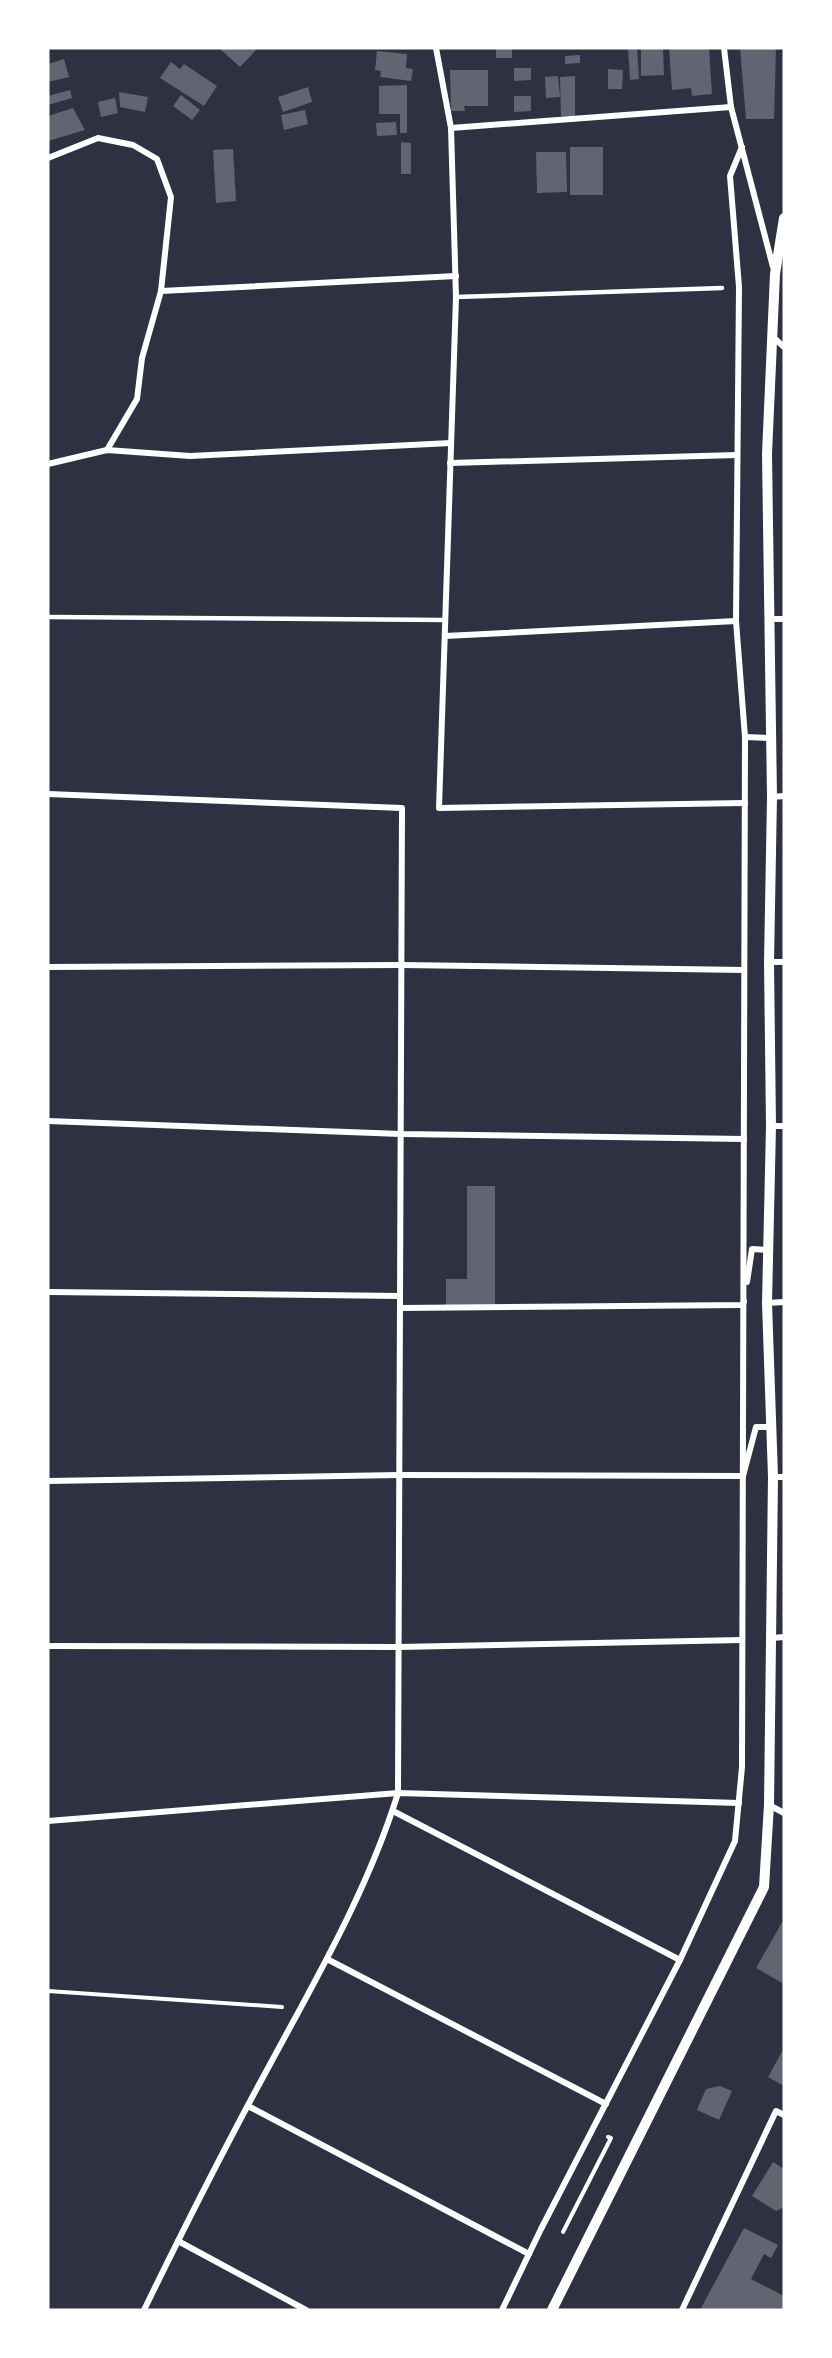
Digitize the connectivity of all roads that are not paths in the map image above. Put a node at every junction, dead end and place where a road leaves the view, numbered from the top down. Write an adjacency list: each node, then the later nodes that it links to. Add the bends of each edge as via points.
1 (436, 48): 4 (street)
2 (724, 48): 3 (street)
3 (731, 107): 4 (street); 5 (street)
4 (451, 128): 9 (street)
5 (742, 147): 8 (street); 17 (street, via 730,176 739,287)
6 (48, 158): 11 (street, via 98,138 133,145 158,159 171,197)
7 (784, 218): 8 (street)
8 (775, 274): 13 (street)
9 (456, 276): 11 (street); 12 (street)
10 (722, 288): 12 (lane)
11 (161, 291): 16 (street, via 142,358 137,399)
12 (456, 297): 15 (street)
13 (773, 337): 14 (street); 21 (street, via 767,454)
14 (784, 347)
15 (451, 443): 16 (street, via 190,456); 18 (street)
16 (107, 450): 19 (street)
17 (737, 455): 18 (street); 24 (street)
18 (450, 463): 23 (street)
19 (48, 464)
20 (48, 617): 23 (lane)
21 (770, 619): 22 (street); 27 (street)
22 (784, 619)
23 (445, 620): 25 (street)
24 (736, 621): 25 (street); 26 (street)
25 (445, 636): 31 (street, via 439,808)
26 (745, 737): 27 (street); 31 (street)
27 (772, 738): 30 (street)
28 (48, 794): 34 (street, via 402,808)
29 (784, 796): 30 (street)
30 (772, 797): 32 (street)
31 (745, 803): 36 (street)
32 (769, 962): 33 (street); 38 (street)
33 (784, 962)
34 (402, 965): 35 (street); 36 (street); 40 (street)
35 (48, 967)
36 (744, 969): 41 (street)
37 (48, 1121): 40 (street)
38 (771, 1126): 39 (street); 42 (street)
39 (784, 1126)
40 (401, 1134): 41 (street); 44 (street)
41 (744, 1139): 47 (street)
42 (769, 1250): 46 (street); 47 (street, via 752,1249)
43 (48, 1292): 44 (street)
44 (400, 1296): 48 (street)
45 (784, 1302): 46 (street)
46 (767, 1303): 49 (street)
47 (743, 1305): 48 (street); 51 (street)
48 (400, 1308): 50 (street)
49 (771, 1427): 51 (street, via 756,1427); 52 (street)
50 (399, 1475): 51 (street); 53 (street); 58 (street)
51 (743, 1476): 56 (street)
52 (778, 1477): 55 (street)
53 (48, 1481)
54 (784, 1637): 55 (street)
55 (772, 1638): 62 (street)
56 (742, 1640): 58 (street); 60 (street)
57 (48, 1646): 58 (street)
58 (398, 1647): 59 (street)
59 (398, 1793): 60 (street); 63 (street); 65 (street)
60 (739, 1803): 67 (street, via 735,1841)
61 (784, 1805): 62 (street)
62 (769, 1806): 64 (street); 76 (street, via 764,1887)
63 (393, 1811): 66 (street); 67 (street)
64 (784, 1813)
65 (48, 1821)
66 (327, 1959): 68 (street); 69 (street)
67 (680, 1960): 68 (street)
68 (606, 2104): 72 (street)
69 (248, 2106): 71 (street); 72 (street)
70 (784, 2115): 77 (street, via 776,2111)
71 (178, 2241): 73 (street); 74 (street)
72 (529, 2254): 75 (street)
73 (144, 2310)
74 (306, 2310)
75 (502, 2310)
76 (552, 2310)
77 (682, 2310)

